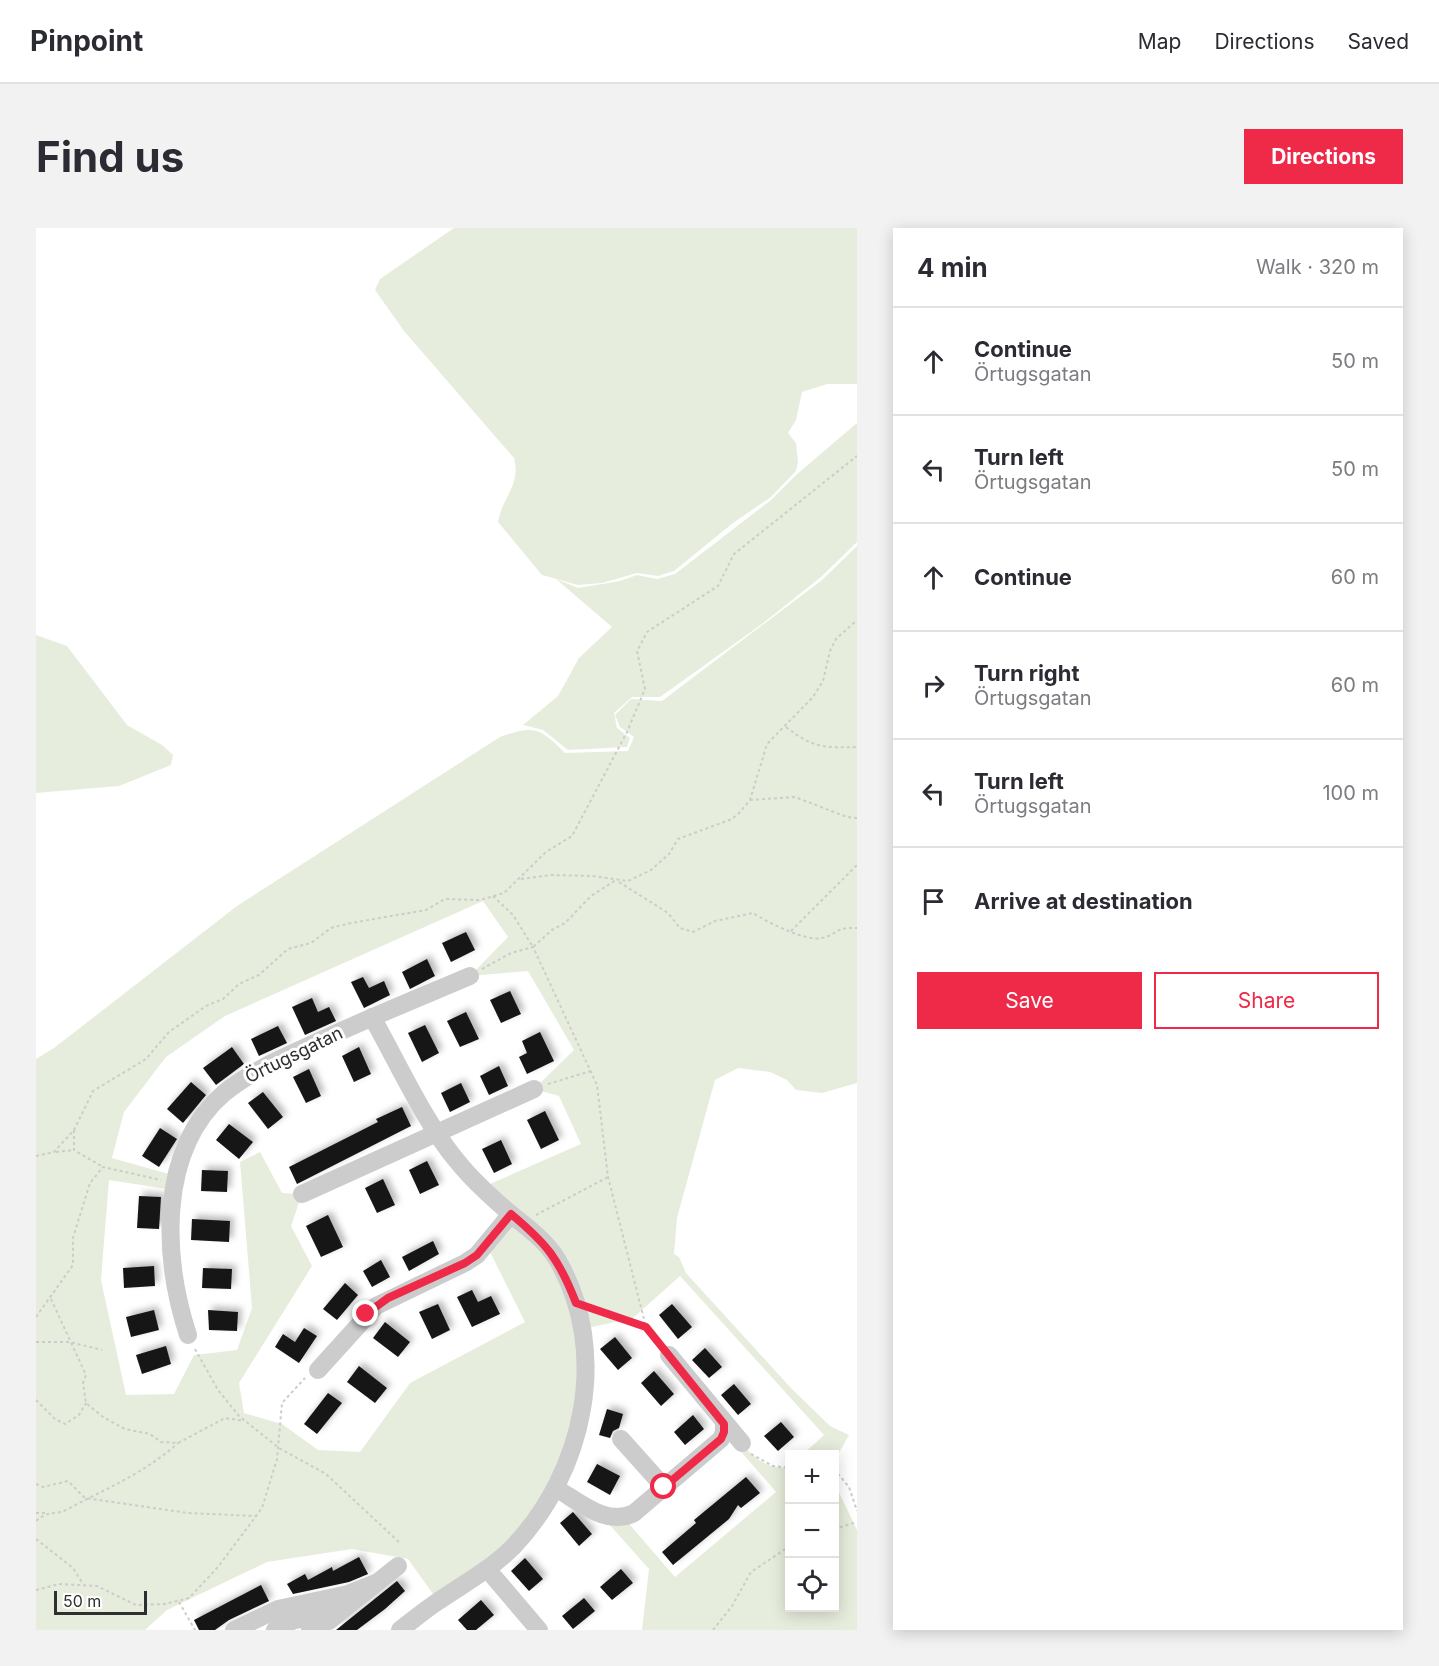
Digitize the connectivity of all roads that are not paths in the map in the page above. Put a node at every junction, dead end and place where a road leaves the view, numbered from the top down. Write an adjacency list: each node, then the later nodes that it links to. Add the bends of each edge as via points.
1 (470, 976): 2 (street, Örtugsgatan)
2 (372, 1017): 4 (street); 7 (street, Örtugsgatan, via 247,1076 223,1095 196,1127 182,1153 175,1183 171,1252 178,1304)
3 (534, 1089): 4 (street)
4 (437, 1131): 5 (street); 6 (street, via 481,1188)
5 (302, 1194)
6 (516, 1218): 9 (street, via 465,1263 376,1306); 14 (street, via 556,1258 583,1329 585,1394 570,1456)
7 (188, 1335)
8 (669, 1355): 10 (street)
9 (318, 1370)
10 (724, 1424): 12 (street); 13 (street, via 721,1439)
11 (621, 1439): 13 (street)
12 (742, 1443)
13 (664, 1487): 14 (street, via 634,1513 613,1519)
14 (557, 1488): 16 (street, via 525,1533)
15 (399, 1566): 17 (street)
16 (487, 1569): 22 (street); 23 (street)
17 (376, 1583): 18 (street); 19 (street, via 348,1594 278,1609)
18 (336, 1615): 20 (street, via 294,1620); 21 (street)
19 (234, 1630)
20 (275, 1630)
21 (310, 1630)
22 (400, 1630)
23 (539, 1630)

